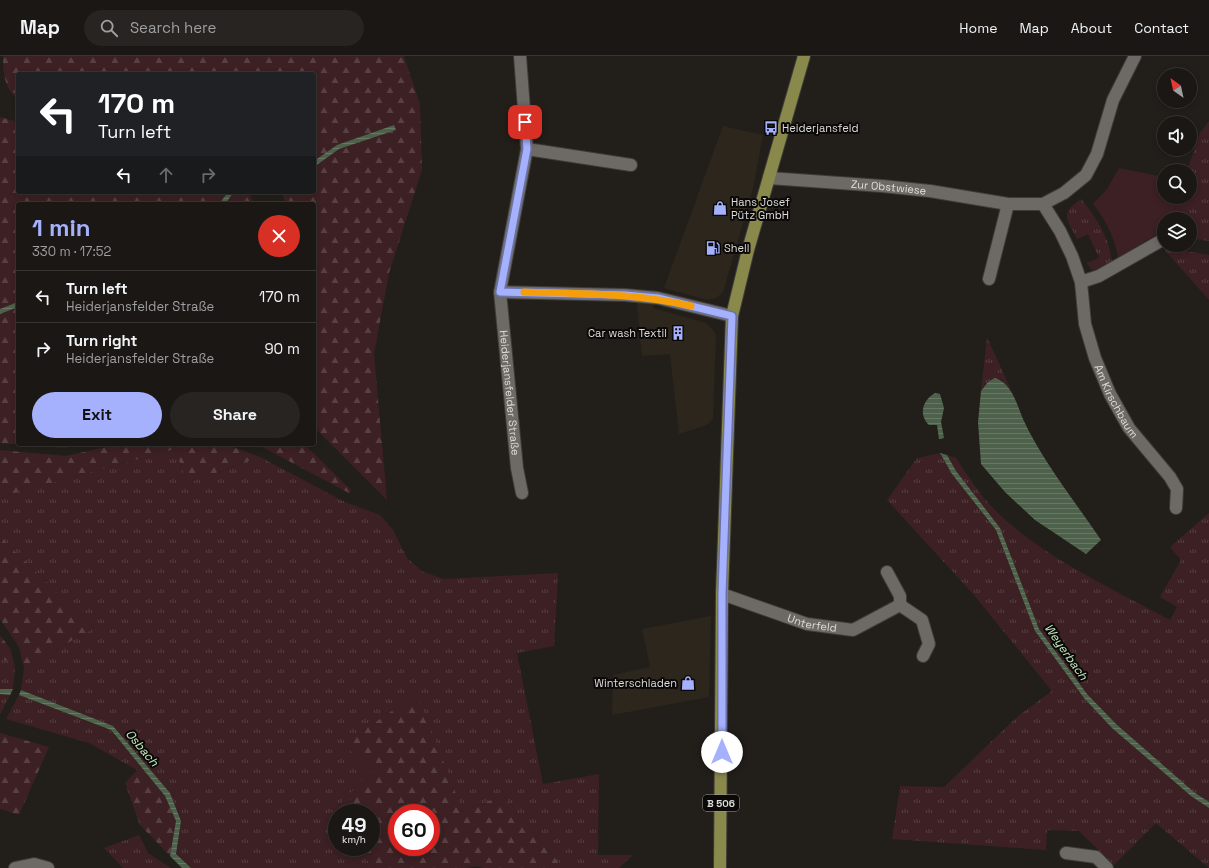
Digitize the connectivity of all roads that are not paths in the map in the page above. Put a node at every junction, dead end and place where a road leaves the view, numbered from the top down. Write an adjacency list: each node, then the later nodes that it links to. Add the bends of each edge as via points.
1 (520, 56): 4 (street, Heiderjansfelder Straße)
2 (804, 56): 6 (main road, B 506)
3 (1134, 56): 8 (street, Zur Obstwiese, via 1113,100 1097,154 1086,175 1064,193)
4 (527, 149): 5 (street); 12 (street, Heiderjansfelder Straße)
5 (631, 165)
6 (769, 178): 7 (street, Zur Obstwiese, via 930,191); 13 (main road, B 506)
7 (1008, 204): 8 (street, Zur Obstwiese); 10 (street)
8 (1043, 204): 11 (street, Am Kirschbaum, via 1060,231)
9 (1157, 243): 11 (street, via 1099,276)
10 (989, 280)
11 (1081, 282): 15 (street, Am Kirschbaum, via 1086,324 1100,372 1129,428 1177,489)
12 (500, 292): 13 (street, via 658,298); 14 (street, Heiderjansfelder Straße, via 517,468)
13 (732, 316): 17 (main road, B 506)
14 (522, 493)
15 (1176, 508)
16 (887, 572): 18 (street, via 900,596)
17 (722, 594): 18 (street, Unterfeld, via 807,624 853,630); 23 (main road, B 506)
18 (900, 605): 19 (street, via 922,620 929,644)
19 (923, 656)
20 (1066, 853): 24 (street, via 1096,857)
21 (16, 868): 22 (street, via 34,864)
22 (48, 868)
23 (720, 868)
24 (1107, 868)

